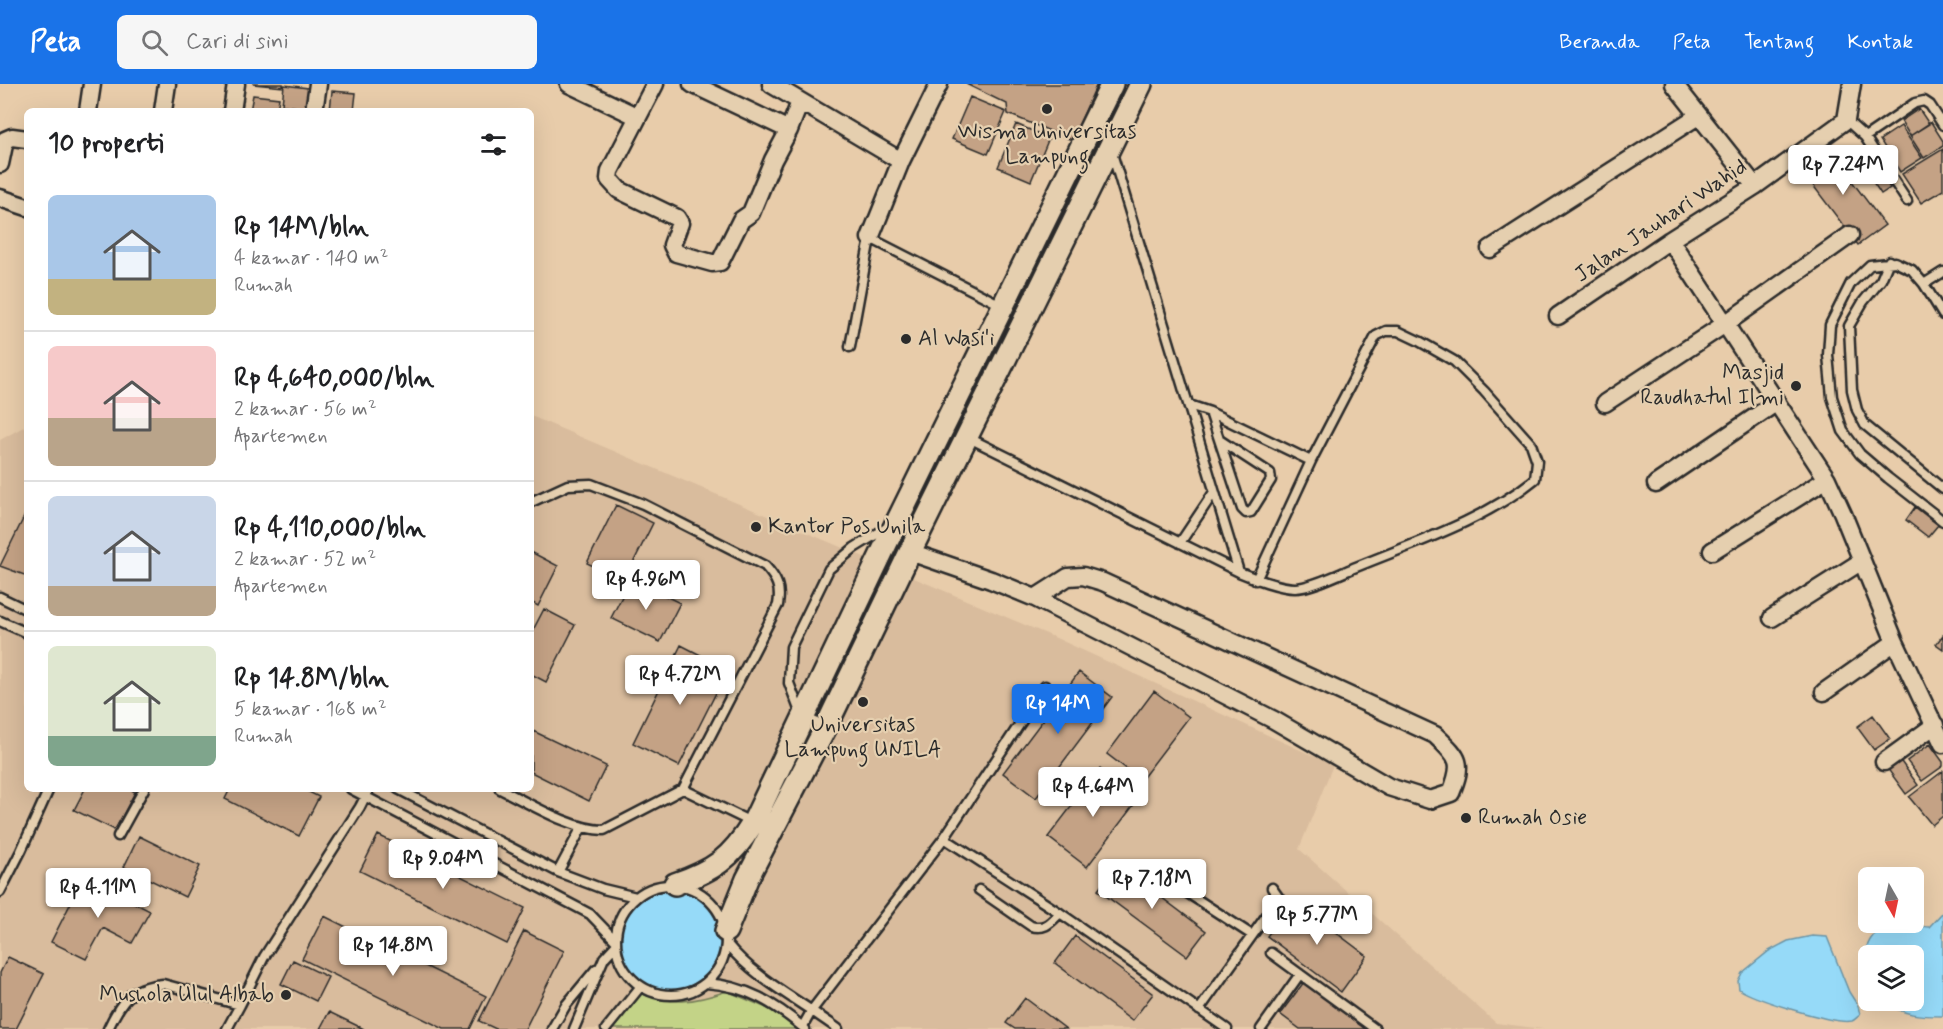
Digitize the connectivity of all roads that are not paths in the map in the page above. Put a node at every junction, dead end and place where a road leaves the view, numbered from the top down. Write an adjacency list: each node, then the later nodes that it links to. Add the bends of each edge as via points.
1 (92, 84): 15 (street)
2 (167, 84): 16 (street)
3 (237, 84): 17 (street)
4 (318, 84): 18 (street)
5 (569, 84): 20 (street)
6 (655, 84): 20 (street)
7 (692, 84): 23 (street)
8 (771, 84): 14 (street)
9 (939, 84): 27 (street)
10 (1112, 84): 40 (street)
11 (1141, 84): 26 (street)
12 (1674, 84): 19 (street)
13 (1852, 84): 21 (street)
14 (800, 102): 23 (street); 27 (street)
15 (88, 108)
16 (163, 108)
17 (233, 108)
18 (314, 108)
19 (1698, 116): 29 (street); 36 (street)
20 (638, 117): 23 (street, via 609,179 619,190 677,218 680,223 672,245 676,253 712,263 720,262 741,220 751,213)
21 (1846, 120): 24 (lane); 29 (street, Jalan Jauhari Wahid)
22 (1943, 125): 24 (lane, via 1924,101)
23 (789, 130)
24 (1865, 137): 31 (lane)
25 (24, 139): 28 (street, via 5,140)
26 (1110, 147): 43 (street); 48 (lane)
27 (901, 161): 34 (street)
28 (0, 164)
29 (1755, 186): 35 (street, Jalan Jauhari Wahid)
30 (0, 198): 32 (street)
31 (1906, 201)
32 (24, 206)
33 (1850, 235): 44 (street)
34 (870, 238): 40 (lane); 45 (lane)
35 (1670, 240): 42 (street, Jalan Jauhari Wahid); 44 (street)
36 (1490, 249)
37 (1889, 261): 39 (lane, via 1912,270); 55 (lane, via 1881,280 1849,326 1851,390 1865,425); 59 (lane, via 1870,265 1851,283 1830,325 1832,397 1843,431 1860,454)
38 (1943, 272): 39 (lane)
39 (1924, 284): 41 (lane)
40 (1004, 306): 43 (street); 58 (street)
41 (1943, 315)
42 (1558, 316)
43 (1026, 317): 50 (street)
44 (1725, 324): 46 (street); 47 (street)
45 (850, 347)
46 (1777, 402): 53 (street); 54 (street)
47 (1605, 403)
48 (1189, 405): 49 (lane); 56 (lane)
49 (1210, 412): 51 (lane); 52 (lane)
50 (967, 437): 60 (lane); 62 (street)
51 (1221, 441): 51 (lane, via 1242,509 1251,512 1270,480 1270,473)
52 (1311, 461): 65 (lane); 65 (lane, via 1376,336 1398,331 1454,362 1531,444 1537,461 1535,479 1512,497 1422,540 1296,588)
53 (1827, 479): 61 (street); 63 (street)
54 (1656, 484)
55 (1943, 489)
56 (1214, 492): 60 (lane); 64 (lane)
57 (534, 501): 80 (lane, via 568,485 591,484 643,504 765,566 775,578 780,593 778,605)
58 (899, 519): 75 (street); 75 (lane, via 829,569 791,646 789,683 800,712)
59 (1943, 521)
60 (1180, 543): 64 (lane)
61 (1712, 551)
62 (910, 552): 67 (street); 77 (street)
63 (1862, 561): 69 (street); 72 (street)
64 (1239, 572): 65 (lane)
65 (1256, 580)
66 (0, 597): 68 (lane)
67 (1035, 598): 67 (street, via 1274,720 1389,787 1430,801 1451,793 1459,772 1455,754 1435,735 1103,582 1083,576 1068,578)
68 (24, 609)
69 (1772, 618)
70 (0, 621): 71 (lane)
71 (24, 632)
72 (1894, 642): 74 (street); 76 (street)
73 (1045, 686): 89 (lane)
74 (1824, 692)
75 (808, 710): 77 (lane); 86 (street)
76 (1935, 725): 78 (street); 79 (street)
77 (826, 727): 99 (street, via 747,879)
78 (1943, 744)
79 (1884, 762)
80 (683, 789): 86 (lane); 87 (lane, via 604,830)
81 (48, 792): 95 (lane)
82 (142, 792): 88 (lane)
83 (367, 792): 100 (lane, via 590,914); 106 (lane, via 264,957)
84 (404, 792): 90 (lane)
85 (506, 792): 87 (lane)
86 (753, 823): 92 (street, via 725,860)
87 (582, 827): 90 (lane)
88 (118, 836)
89 (944, 838): 97 (lane); 107 (lane)
90 (558, 872): 96 (lane)
91 (1172, 883): 98 (lane)
92 (675, 884): 96 (lane, via 661,885); 99 (lane, via 699,891 717,908)
93 (1272, 888): 98 (lane, via 1279,898)
94 (979, 890): 97 (lane, via 1031,926 1046,926)
95 (0, 892)
96 (636, 897): 100 (lane, via 618,925)
97 (1060, 913): 108 (lane)
98 (1252, 935): 108 (lane)
99 (727, 937): 104 (lane, via 724,958); 107 (lane, via 738,958 753,971)
100 (616, 943): 102 (lane); 105 (lane, via 620,962)
101 (1271, 953): 103 (lane)
102 (604, 958): 112 (lane); 113 (lane)
103 (1300, 974): 117 (lane); 118 (lane)
104 (706, 983): 105 (lane, via 686,993 663,994); 109 (lane, via 727,984 758,996)
105 (641, 986): 114 (lane)
106 (240, 1005): 110 (lane, via 163,984 153,985 129,995); 111 (lane)
107 (812, 1010): 109 (lane); 115 (lane)
108 (1198, 1010): 116 (lane)
109 (804, 1028)
110 (108, 1029)
111 (227, 1029)
112 (552, 1029)
113 (574, 1029)
114 (606, 1029)
115 (838, 1029)
116 (1227, 1029)
117 (1261, 1029)
118 (1375, 1029)

